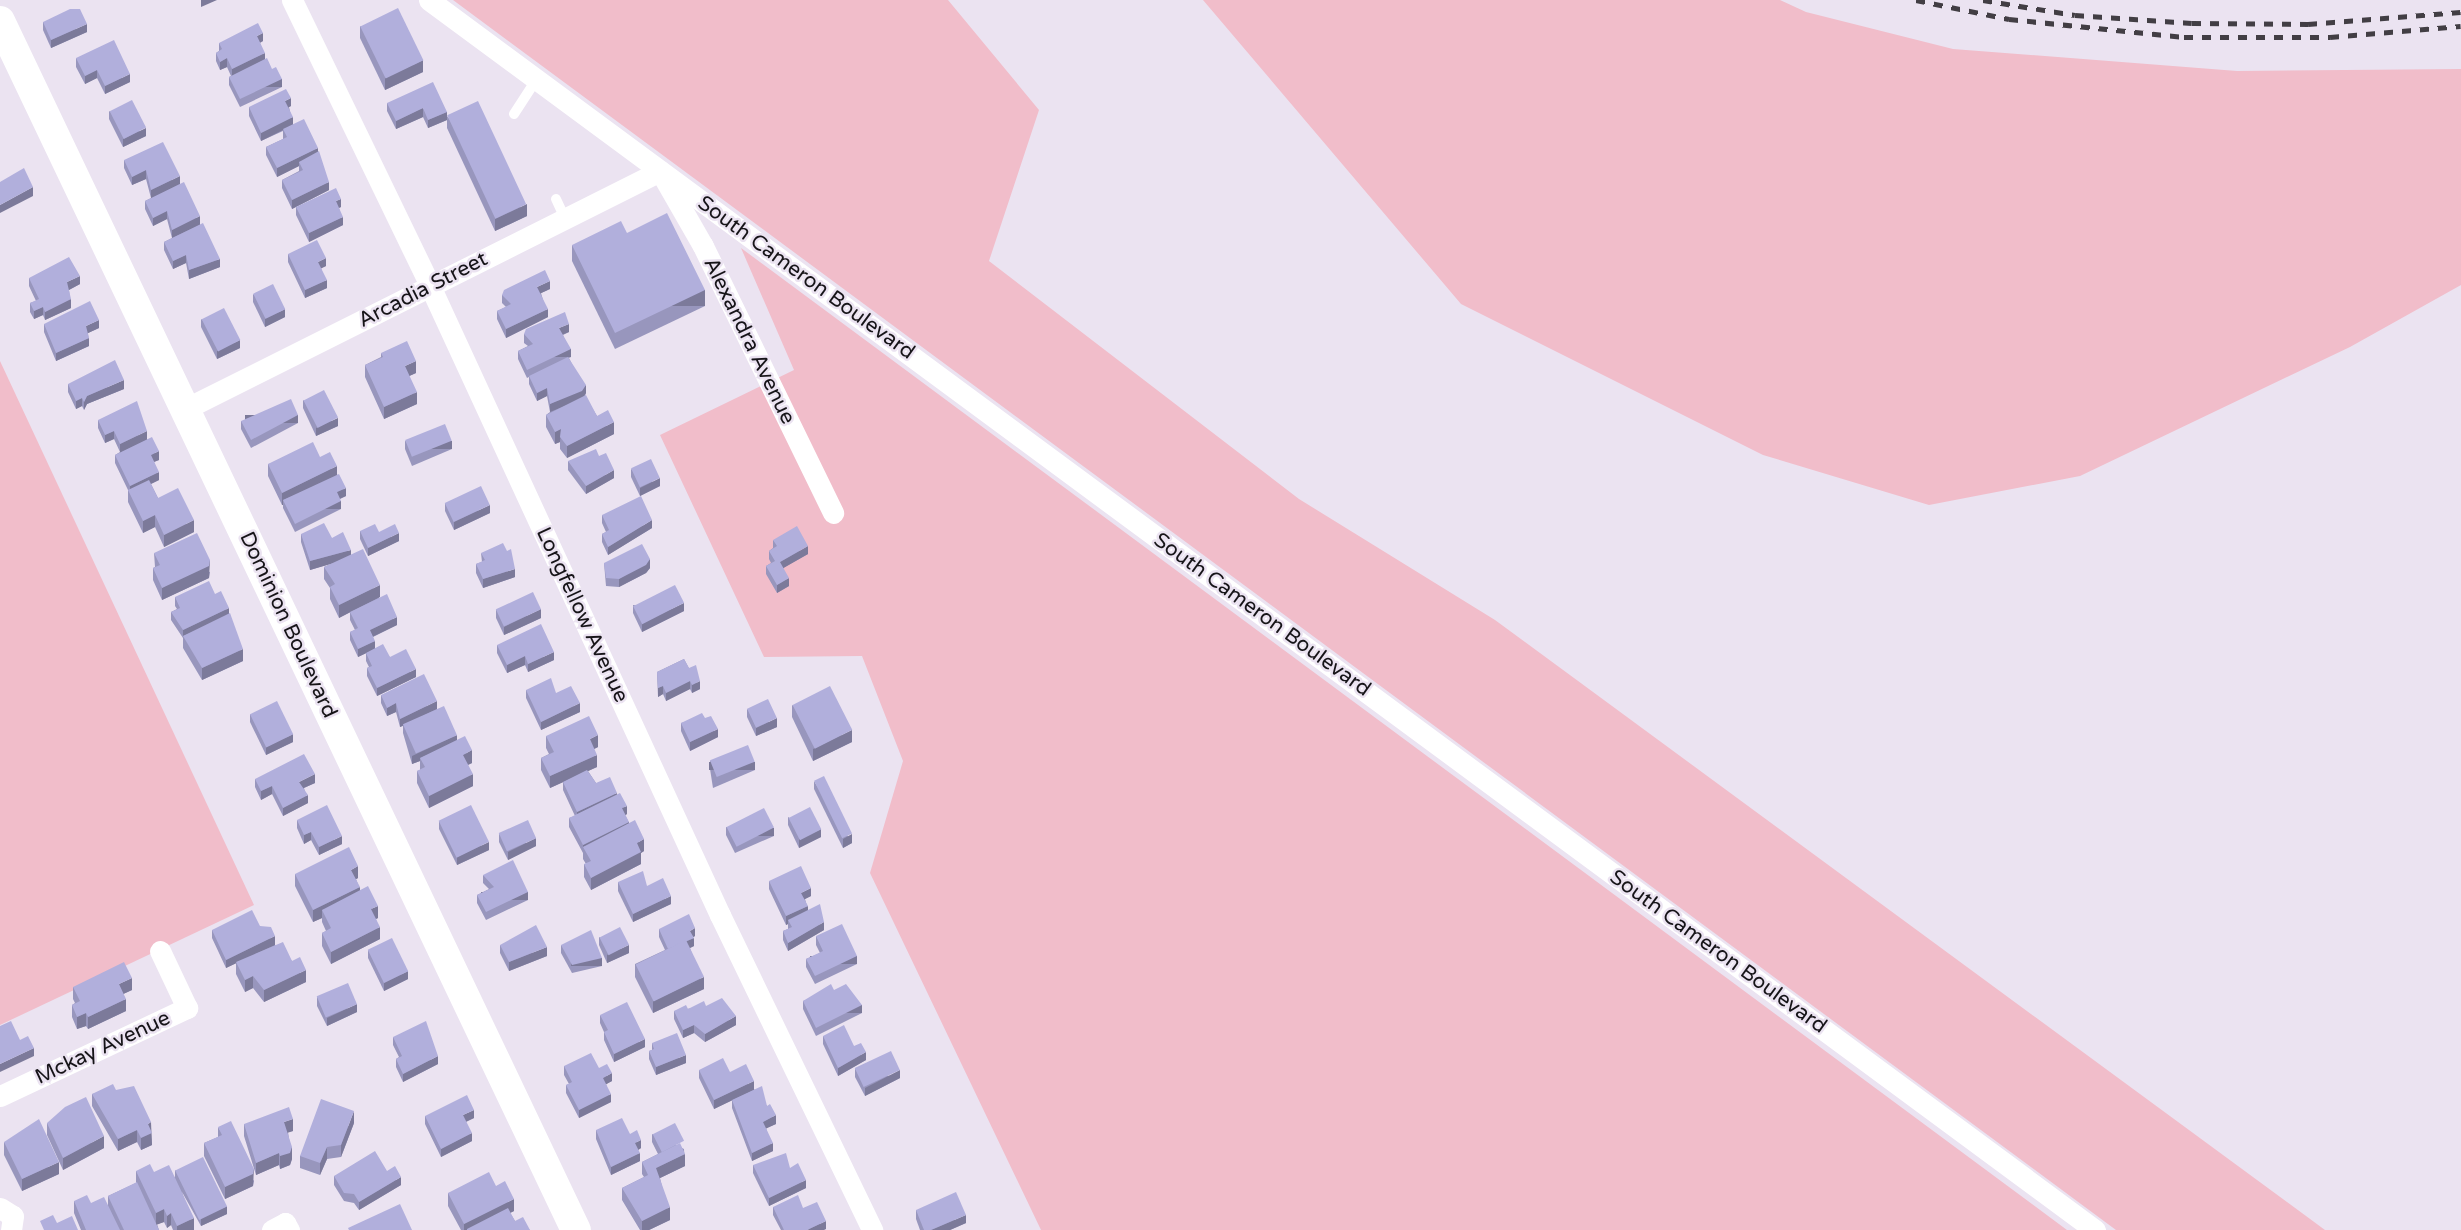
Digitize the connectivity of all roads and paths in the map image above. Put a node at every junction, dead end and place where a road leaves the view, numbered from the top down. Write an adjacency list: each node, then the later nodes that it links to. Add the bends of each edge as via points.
1 (292, 0): 7 (street, Longfellow Avenue)
2 (429, 0): 4 (street, South Cameron Boulevard)
3 (0, 21): 8 (street, Dominion Boulevard)
4 (536, 80): 5 (lane); 6 (street, South Cameron Boulevard)
5 (514, 114)
6 (660, 171): 7 (street, Arcadia Street, via 560,208); 9 (street, Alexandra Avenue, via 703,246); 18 (street, South Cameron Boulevard)
7 (430, 286): 8 (street, Arcadia Street); 17 (street, Longfellow Avenue, via 720,915)
8 (185, 409): 16 (street, Dominion Boulevard)
9 (833, 513)
10 (160, 951): 11 (street, Mckay Avenue, via 187,1008)
11 (0, 1096)
12 (0, 1208): 13 (street, via 13,1216)
13 (11, 1230)
14 (272, 1230): 15 (street, via 285,1223)
15 (289, 1230)
16 (576, 1230)
17 (872, 1230)
18 (2095, 1230)

